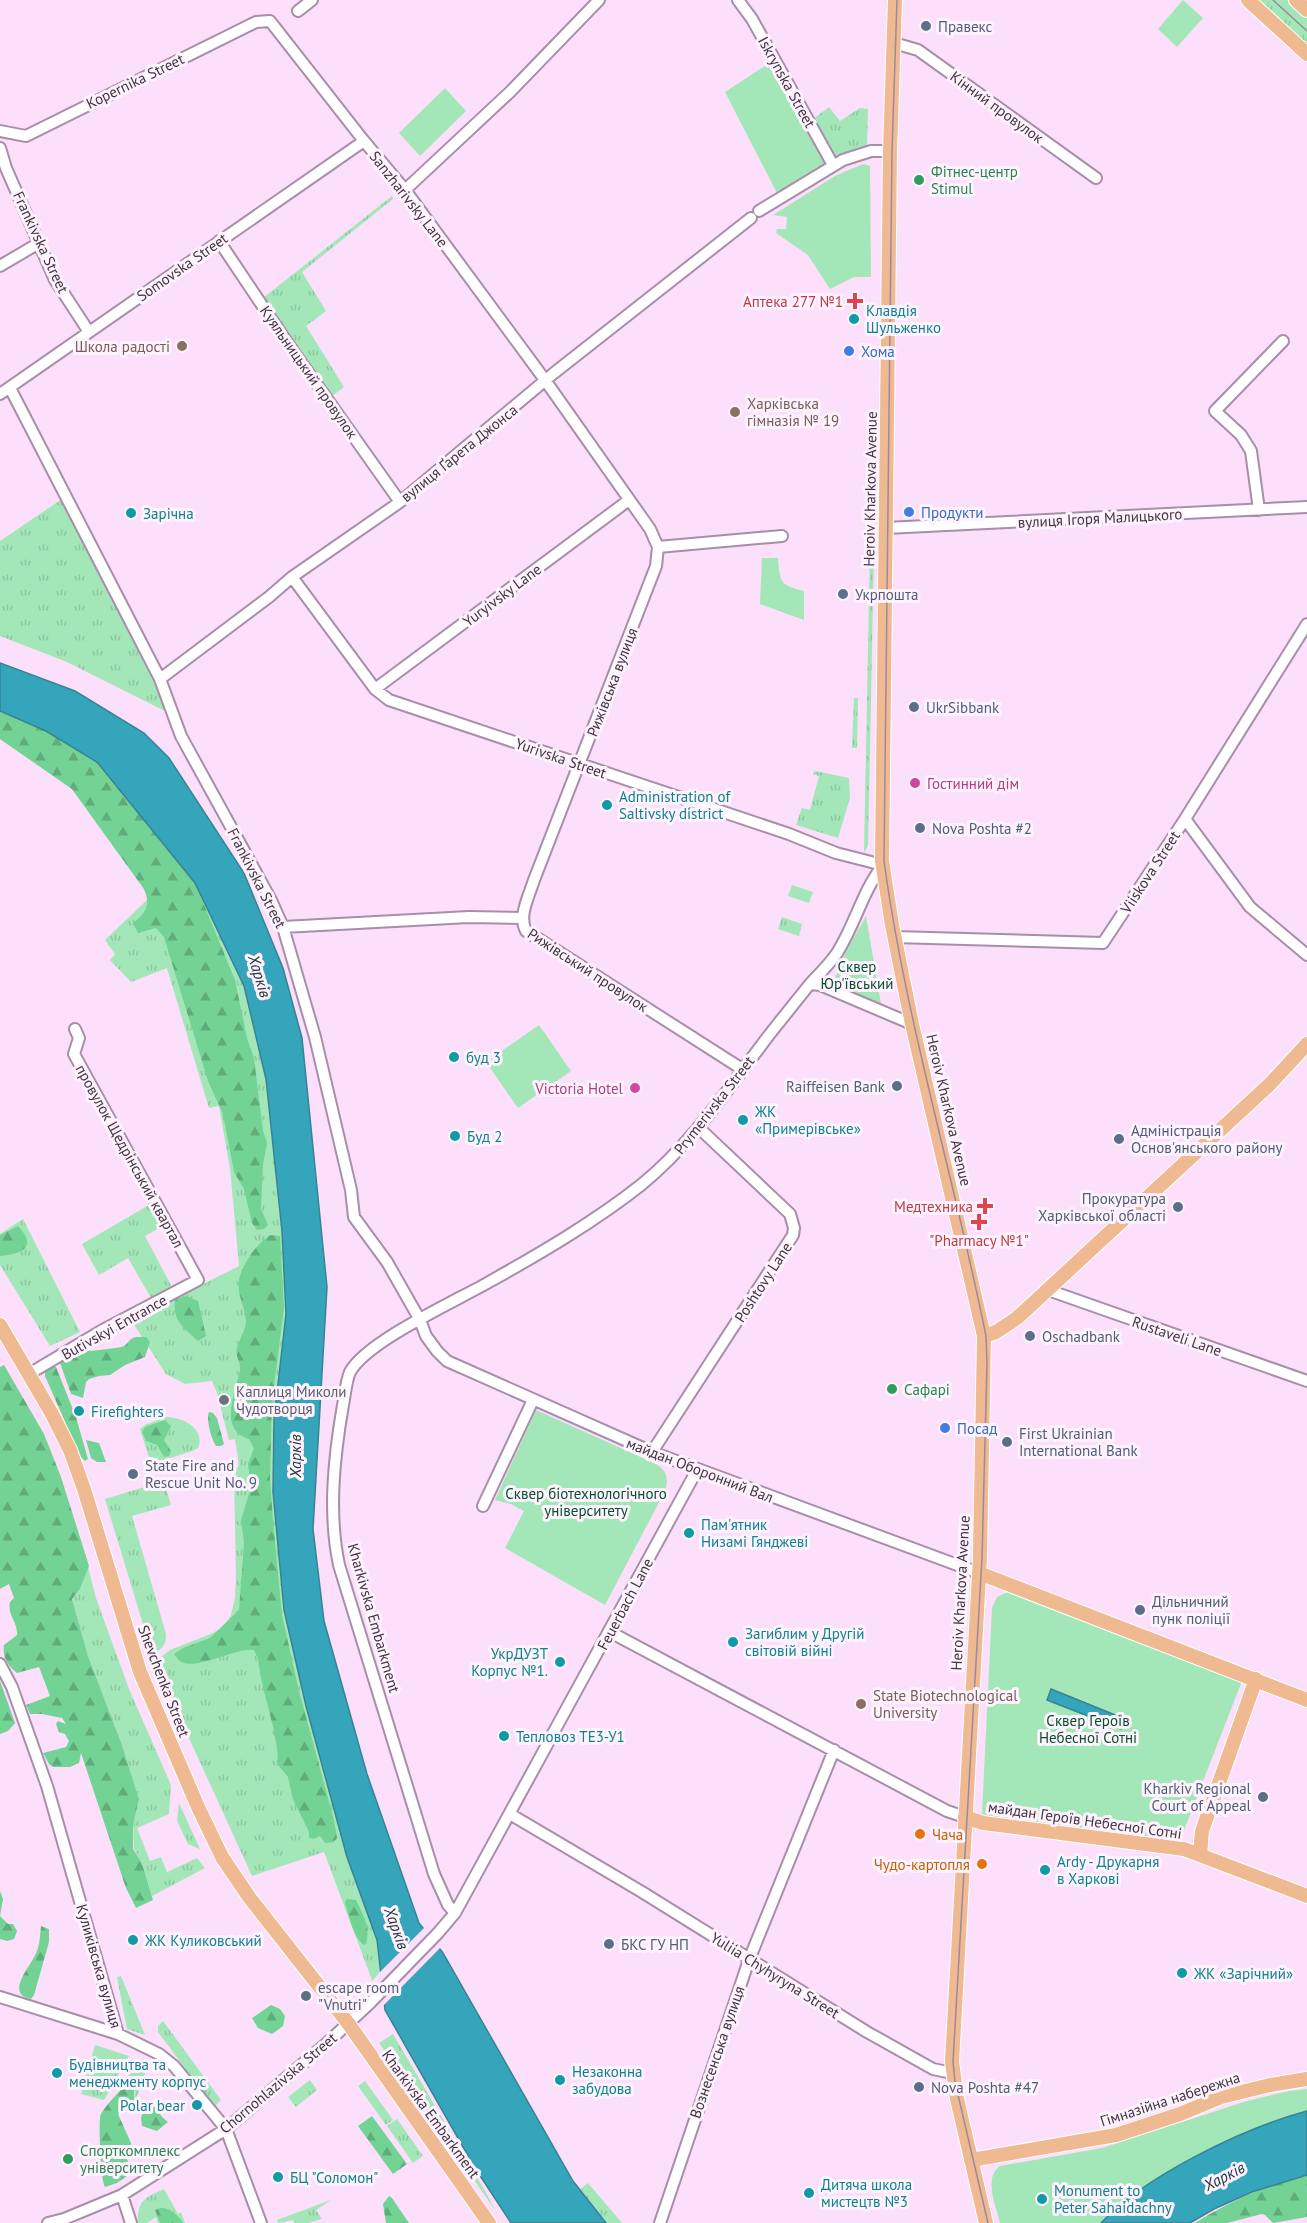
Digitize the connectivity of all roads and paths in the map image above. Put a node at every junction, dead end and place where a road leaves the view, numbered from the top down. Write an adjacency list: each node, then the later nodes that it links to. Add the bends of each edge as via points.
1 (312, 0): 8 (street)
2 (598, 0): 19 (street, via 510,92)
3 (738, 0): 16 (street, Iskrynska Street)
4 (895, 0): 10 (main road, Heroiv Kharkova Avenue)
5 (1248, 0): 11 (main road)
6 (1296, 0): 7 (main road)
7 (1307, 10)
8 (298, 11)
9 (270, 21): 12 (street, Kopernika Street, via 256,22 26,136); 13 (street, Sanzharivsky Lane)
10 (894, 43): 15 (main road, Heroiv Kharkova Avenue); 18 (street, Кінний провулок, via 918,50)
11 (1307, 54)
12 (0, 131)
13 (364, 141): 19 (street, Sanzharivsky Lane); 20 (street, Somovska Street)
14 (0, 148): 17 (street, Frankivska Street)
15 (890, 151): 16 (street, вулиця Ґарета Джонса, via 857,154); 31 (main road, Heroiv Kharkova Avenue)
16 (833, 165): 25 (street, вулиця Ґарета Джонса, via 755,214)
17 (3, 170): 21 (street, Frankivska Street)
18 (1096, 178)
19 (405, 190): 25 (street, Sanzharivsky Lane)
20 (219, 241): 23 (street, Somovska Street); 28 (street, Куяльницький провулок)
21 (39, 243): 22 (street); 23 (street, Frankivska Street, via 56,280)
22 (0, 266)
23 (89, 332): 26 (street, Somovska Street)
24 (1283, 341): 30 (street, via 1215,411 1241,435 1251,451)
25 (545, 380): 27 (street); 28 (street, вулиця Ґарета Джонса)
26 (5, 391): 36 (street, Frankivska Street)
27 (629, 500): 33 (street); 37 (street, Yuryivsky Lane)
28 (400, 502): 34 (street, вулиця Ґарета Джонса)
29 (1307, 507): 30 (street, вулиця Ігоря Малицького)
30 (1259, 510): 31 (street, вулиця Ігоря Малицького)
31 (889, 528): 40 (main road, Heroiv Kharkova Avenue)
32 (782, 536): 33 (street)
33 (658, 547): 38 (street, Рижівська вулиця, via 656,566)
34 (292, 577): 36 (street, вулиця Ґарета Джонса); 37 (street, Yurivska Street)
35 (1307, 624): 39 (street, Viiskova Street)
36 (160, 679): 42 (street, Frankivska Street, via 181,736)
37 (375, 689): 38 (street, Yurivska Street, via 389,700)
38 (580, 765): 40 (street, Yurivska Street, via 836,853); 41 (street, Рижівська вулиця)
39 (1185, 819): 43 (street, Viiskova Street, via 1103,943); 44 (street, via 1250,907)
40 (883, 865): 43 (main road, Heroiv Kharkova Avenue); 45 (street, Prymerivska Street, via 861,899 845,942)
41 (523, 918): 42 (street, Рижівський провулок, via 469,917); 49 (street, Рижівський провулок, via 525,932)
42 (283, 927): 53 (street, Frankivska Street, via 315,1037 354,1217 387,1262)
43 (894, 937): 46 (main road, Heroiv Kharkova Avenue)
44 (1307, 955)
45 (810, 984): 46 (street); 49 (street, Prymerivska Street)
46 (912, 1024): 55 (main road, Heroiv Kharkova Avenue)
47 (75, 1029): 51 (street, провулок Щедрінський квартал, via 79,1038 74,1054)
48 (1307, 1044): 52 (main road, via 1270,1084)
49 (742, 1069): 50 (street, Prymerivska Street)
50 (699, 1128): 53 (street, Prymerivska Street, via 639,1186 573,1233); 59 (street, Poshtovy Lane, via 790,1214 793,1235)
51 (198, 1280): 56 (street, Butivskyi Entrance, via 100,1331)
52 (1048, 1290): 55 (main road, via 1017,1318); 57 (street, Rustaveli Lane)
53 (420, 1320): 58 (street, Frankivska Street, via 426,1336 447,1361); 72 (street, Kharkivska Embarkment, via 367,1352 350,1373 335,1467 334,1543 434,1874)
54 (0, 1325): 56 (main road, Shevchenka Street)
55 (984, 1336): 62 (main road, Heroiv Kharkova Avenue)
56 (29, 1374): 76 (main road, Shevchenka Street, via 70,1450 140,1672 222,1857)
57 (1307, 1381)
58 (533, 1400): 59 (street, майдан Оборонний Вал); 61 (street)
59 (652, 1452): 60 (street, майдан Оборонний Вал)
60 (697, 1470): 62 (street, майдан Оборонний Вал); 63 (street, Feuerbach Lane)
61 (483, 1506)
62 (979, 1573): 65 (main road); 69 (main road, Heroiv Kharkova Avenue)
63 (610, 1632): 67 (street); 68 (street, Feuerbach Lane)
64 (0, 1665): 77 (street, Куликівська вулиця, via 12,1687 47,1785)
65 (1256, 1679): 66 (main road); 70 (main road, майдан Героїв Небесної Сотні, via 1202,1831)
66 (1307, 1700)
67 (834, 1750): 69 (street); 74 (street, Вознесенська вулиця)
68 (510, 1814): 72 (street, Feuerbach Lane); 74 (street, Yuliia Chyhyryna Street)
69 (965, 1817): 70 (main road, майдан Героїв Небесної Сотні, via 983,1823 1184,1849); 78 (main road, Heroiv Kharkova Avenue)
70 (1200, 1855): 71 (main road, майдан Героїв Небесної Сотні)
71 (1307, 1896)
72 (455, 1912): 73 (street, Feuerbach Lane)
73 (438, 1932): 76 (street, Chornohlazivska Street)
74 (749, 1960): 78 (street, Yuliia Chyhyryna Street, via 933,2069); 87 (street, Вознесенська вулиця)
75 (0, 1997): 77 (street)
76 (348, 2023): 80 (street, Chornohlazivska Street); 86 (main road, Kharkivska Embarkment)
77 (117, 2034): 80 (street, Куликівська вулиця, via 159,2054 174,2066)
78 (952, 2073): 81 (main road, Heroiv Kharkova Avenue)
79 (1307, 2079): 81 (main road, Гімназійна набережна, via 1221,2097 1116,2135)
80 (226, 2128): 82 (street, Chornohlazivska Street); 85 (street, Куликівська вулиця)
81 (971, 2160): 88 (main road, Heroiv Kharkova Avenue)
82 (122, 2195): 83 (street, Chornohlazivska Street); 84 (street)
83 (48, 2223)
84 (131, 2223)
85 (261, 2223)
86 (489, 2223)
87 (660, 2223)
88 (986, 2223)

